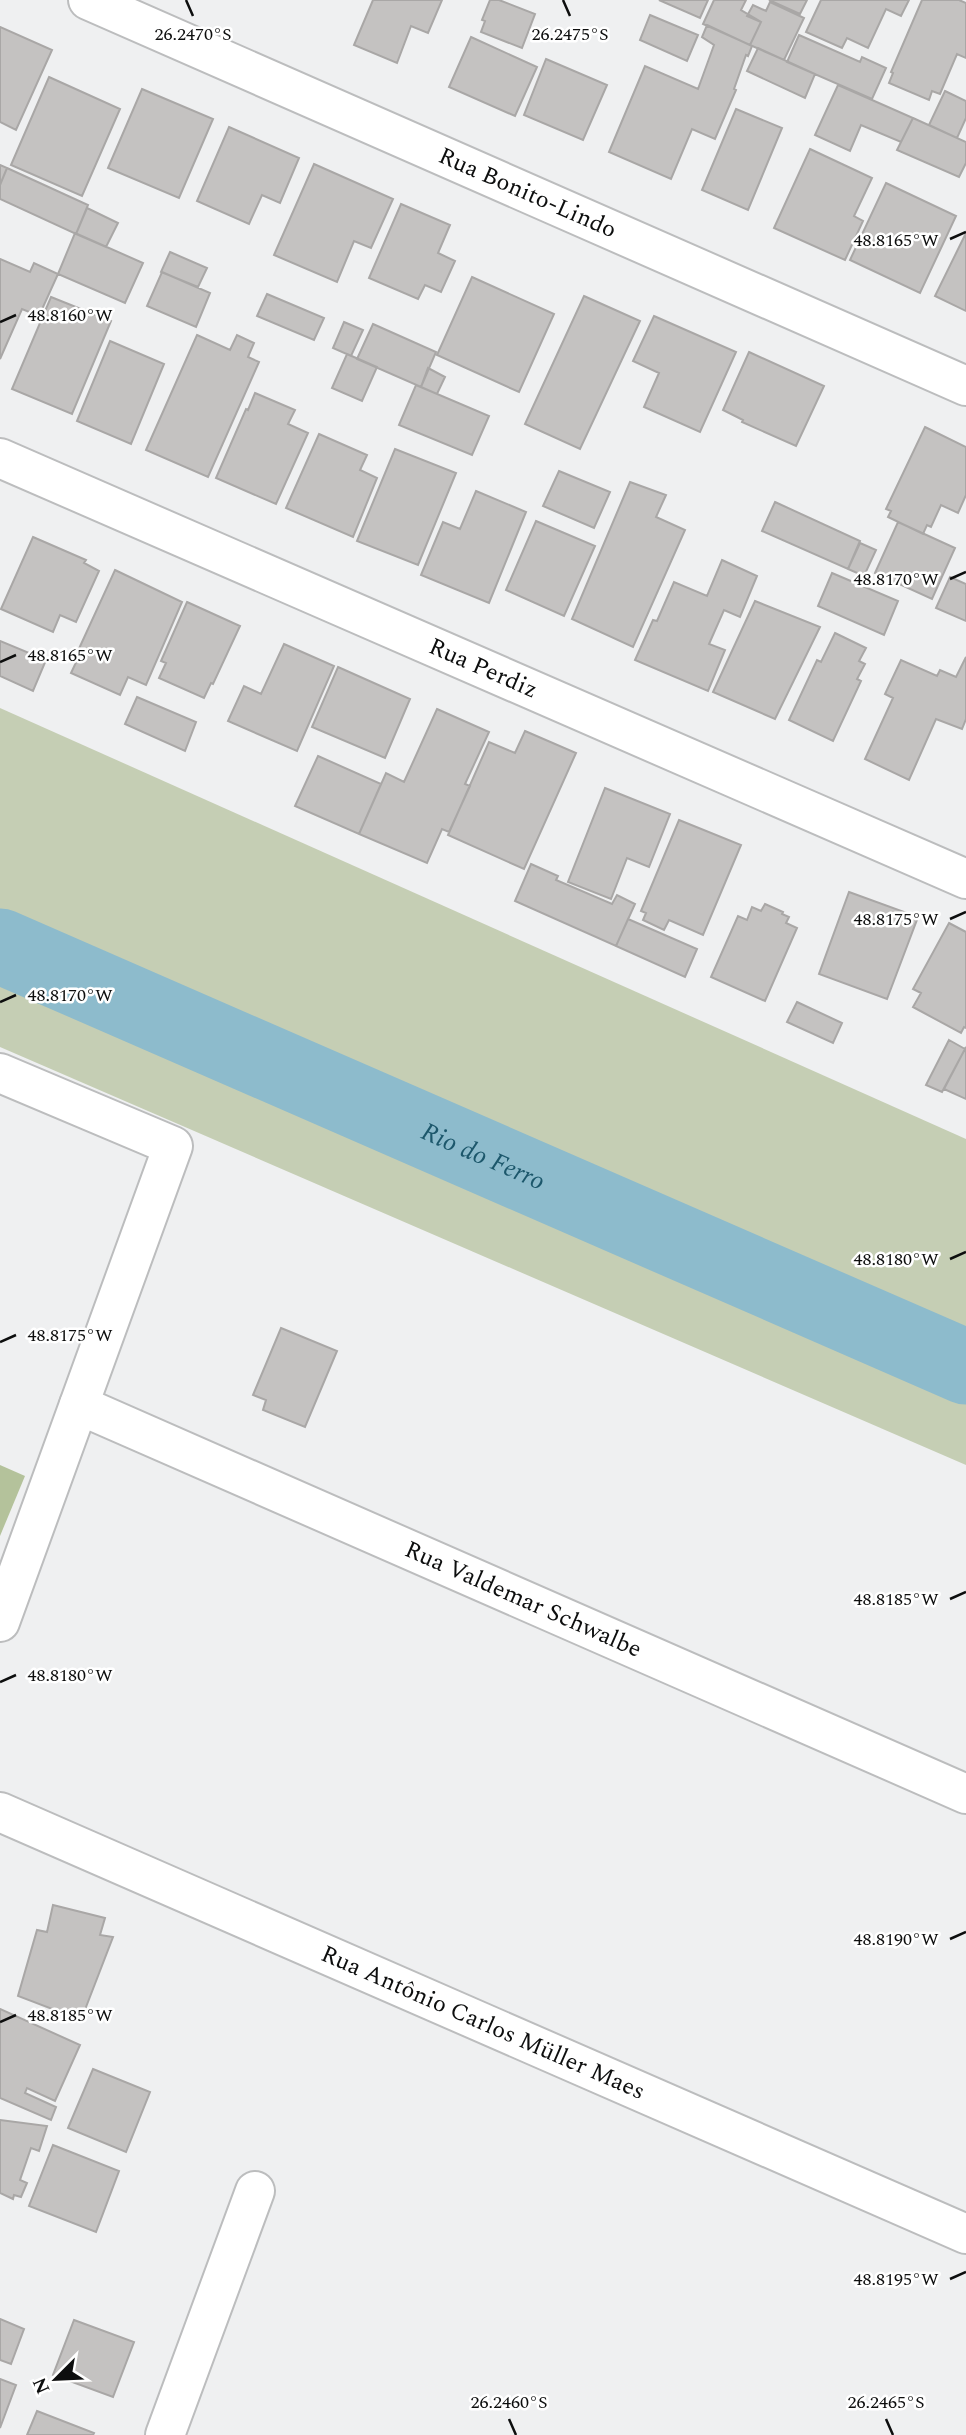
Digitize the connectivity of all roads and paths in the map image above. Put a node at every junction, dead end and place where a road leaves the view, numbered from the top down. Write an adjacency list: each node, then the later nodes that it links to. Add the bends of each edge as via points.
1 (88, 0): 2 (street, Rua Bonito-Lindo)
2 (966, 386)
3 (0, 458): 4 (street, Rua Perdiz)
4 (966, 879)
5 (0, 1073): 6 (street, via 173,1146)
6 (79, 1405): 7 (street); 8 (street, Rua Valdemar Schwalbe)
7 (0, 1622)
8 (966, 1794)
9 (0, 1812): 11 (street, Rua Antônio Carlos Müller Maes)
10 (255, 2191): 12 (street)
11 (966, 2234)
12 (165, 2435)

